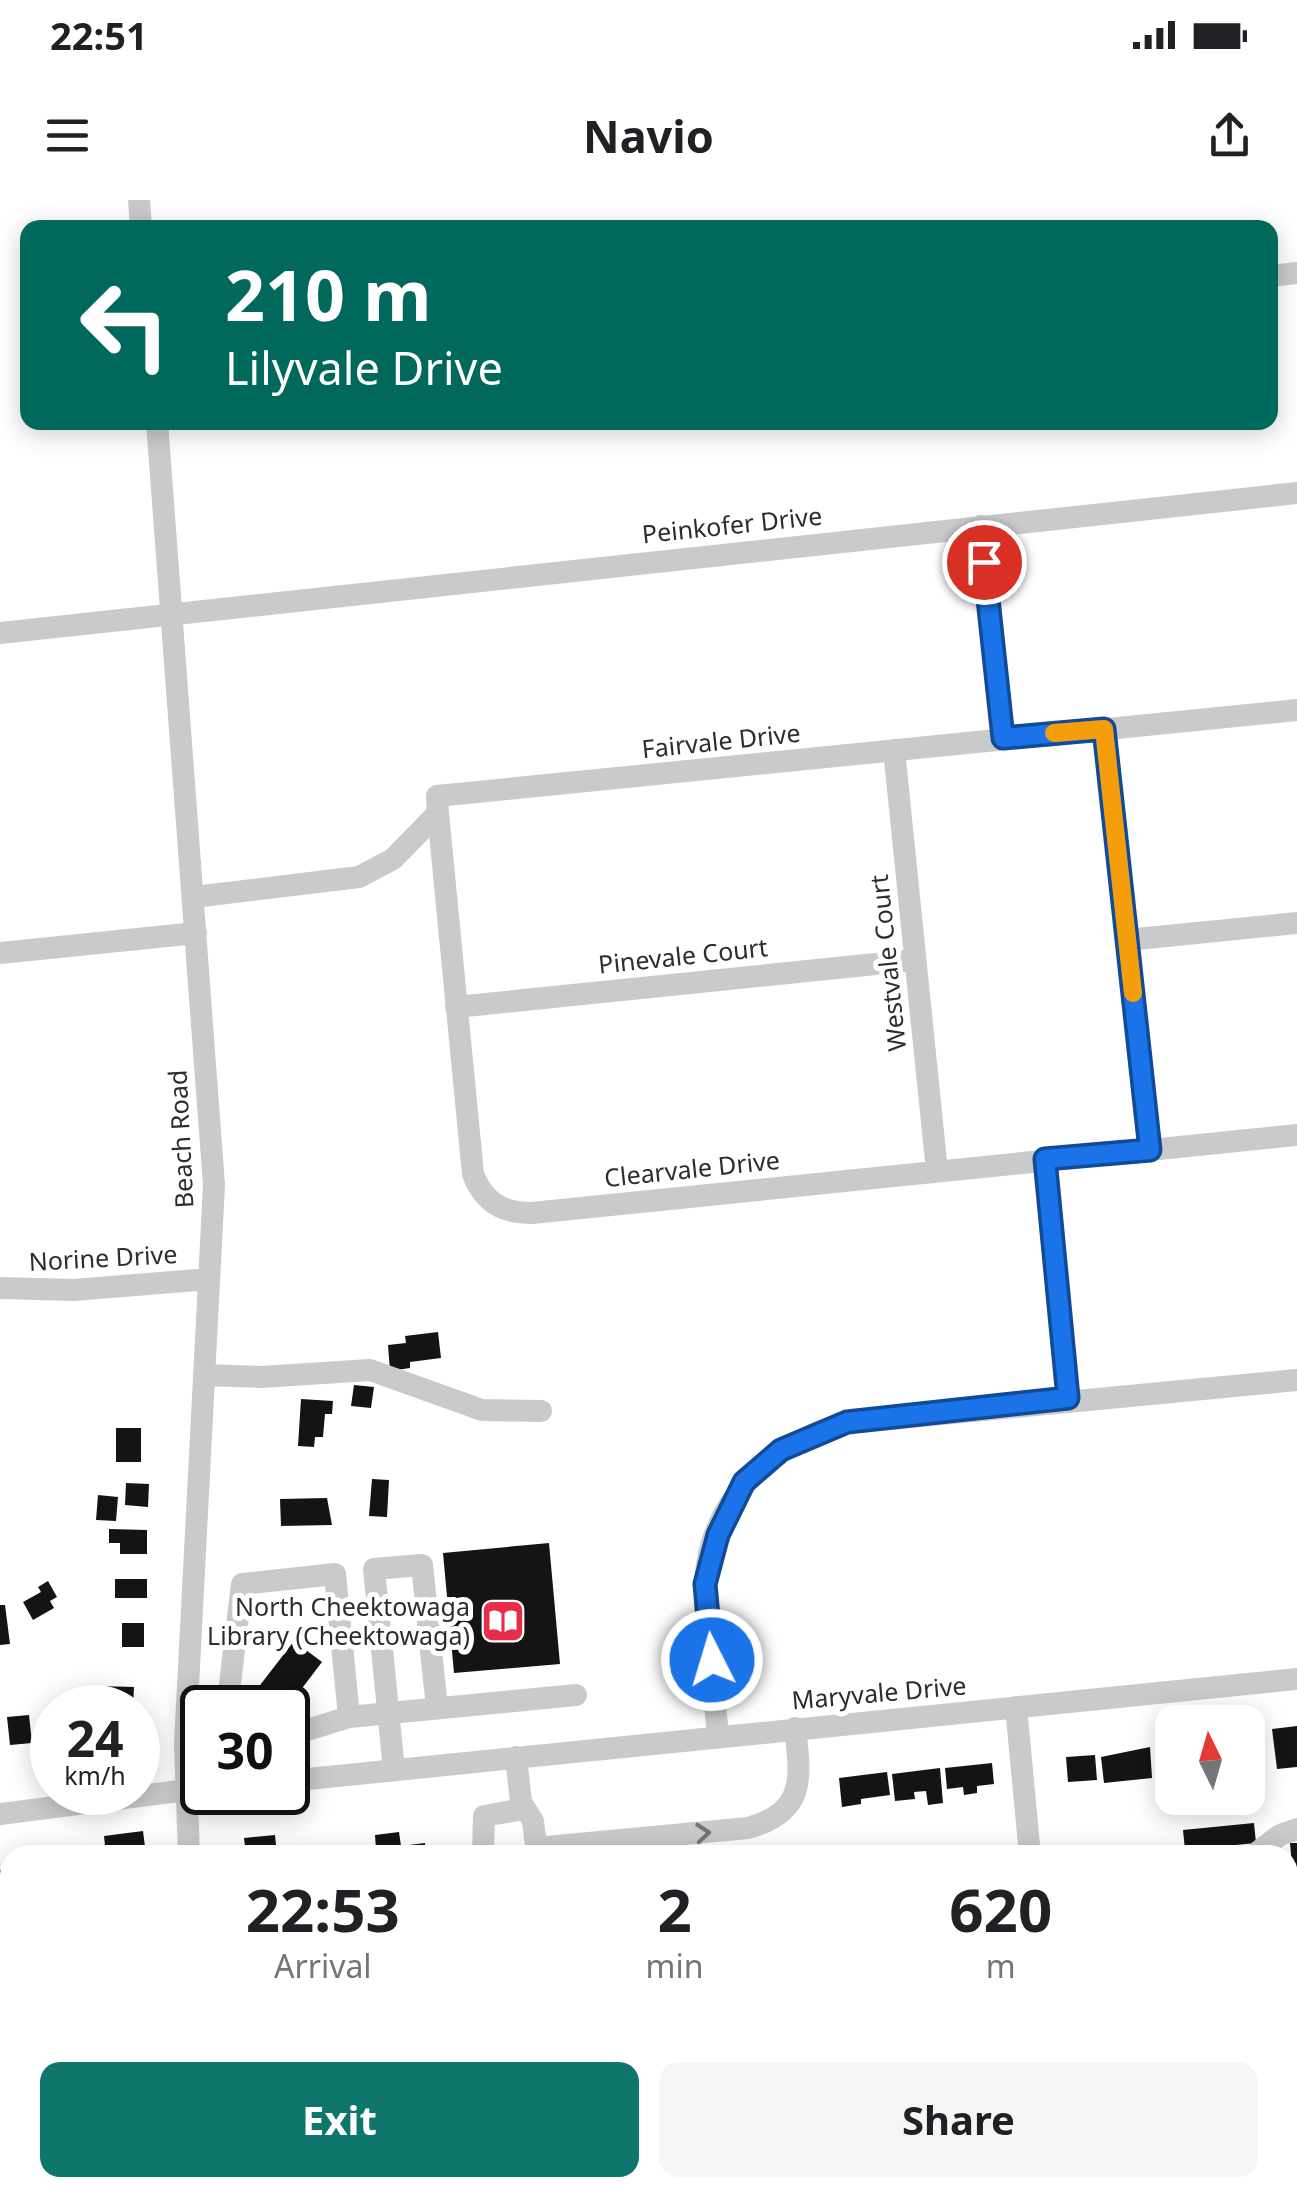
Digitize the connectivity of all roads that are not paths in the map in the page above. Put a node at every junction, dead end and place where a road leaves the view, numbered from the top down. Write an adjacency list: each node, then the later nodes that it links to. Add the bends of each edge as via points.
1 (159, 430): 4 (street, Beach Road)
2 (1297, 492): 3 (street, Peinkofer Drive)
3 (981, 526): 4 (street, Peinkofer Drive); 8 (street)
4 (172, 616): 5 (street, Peinkofer Drive); 11 (street, Beach Road)
5 (0, 633)
6 (1297, 710): 7 (street, Fairvale Drive)
7 (1104, 729): 8 (street, Fairvale Drive); 14 (street)
8 (1003, 738): 9 (street, Fairvale Drive)
9 (894, 750): 10 (street, Fairvale Drive, via 436,796); 16 (street, Westvale Court)
10 (438, 813): 11 (street, Fairvale Drive, via 392,859 359,876); 17 (street, Clearvale Drive)
11 (194, 897): 13 (street, Beach Road)
12 (1297, 923): 14 (street)
13 (196, 933): 15 (street); 22 (street, Beach Road, via 214,1185)
14 (1127, 940): 19 (street)
15 (0, 953)
16 (915, 960): 17 (street, Pinevale Court); 21 (street, Westvale Court)
17 (456, 1007): 21 (street, Clearvale Drive, via 472,1174 484,1195 506,1212)
18 (1297, 1135): 19 (street, Clearvale Drive)
19 (1150, 1150): 20 (street, Clearvale Drive)
20 (1045, 1159): 21 (street, Clearvale Drive); 26 (street)
21 (936, 1171)
22 (210, 1279): 23 (street, Norine Drive, via 74,1290); 24 (street, Beach Road)
23 (0, 1288)
24 (204, 1375): 27 (street, via 370,1370 482,1410); 29 (street, Beach Road)
25 (1297, 1380): 26 (street)
26 (1068, 1398): 38 (street, via 847,1422 800,1439 756,1470 725,1514 706,1574)
27 (542, 1411)
28 (1297, 1679): 33 (street, Maryvale Drive)
29 (196, 1685)
30 (230, 1685): 35 (street, via 242,1584 335,1574)
31 (576, 1695): 32 (street)
32 (437, 1708): 34 (street); 34 (street, via 422,1564 374,1569)
33 (1016, 1708): 36 (street, Maryvale Drive); 51 (street)
34 (389, 1712): 35 (street); 40 (street)
35 (348, 1717): 37 (street)
36 (794, 1728): 38 (street, Maryvale Drive); 50 (street, one-way to 36, via 769,1822 797,1792)
37 (310, 1729)
38 (718, 1736): 39 (street, Maryvale Drive)
39 (516, 1756): 40 (street, Maryvale Drive); 43 (street)
40 (394, 1770): 41 (street, Maryvale Drive)
41 (310, 1779)
42 (180, 1790): 44 (street)
43 (524, 1809): 48 (street, via 484,1816); 49 (street, via 534,1820)
44 (0, 1814)
45 (192, 1815): 47 (street, Beach Road)
46 (1297, 1829): 52 (street)
47 (190, 1845)
48 (483, 1845)
49 (536, 1845)
50 (592, 1845)
51 (1029, 1845)
52 (1267, 1845)

